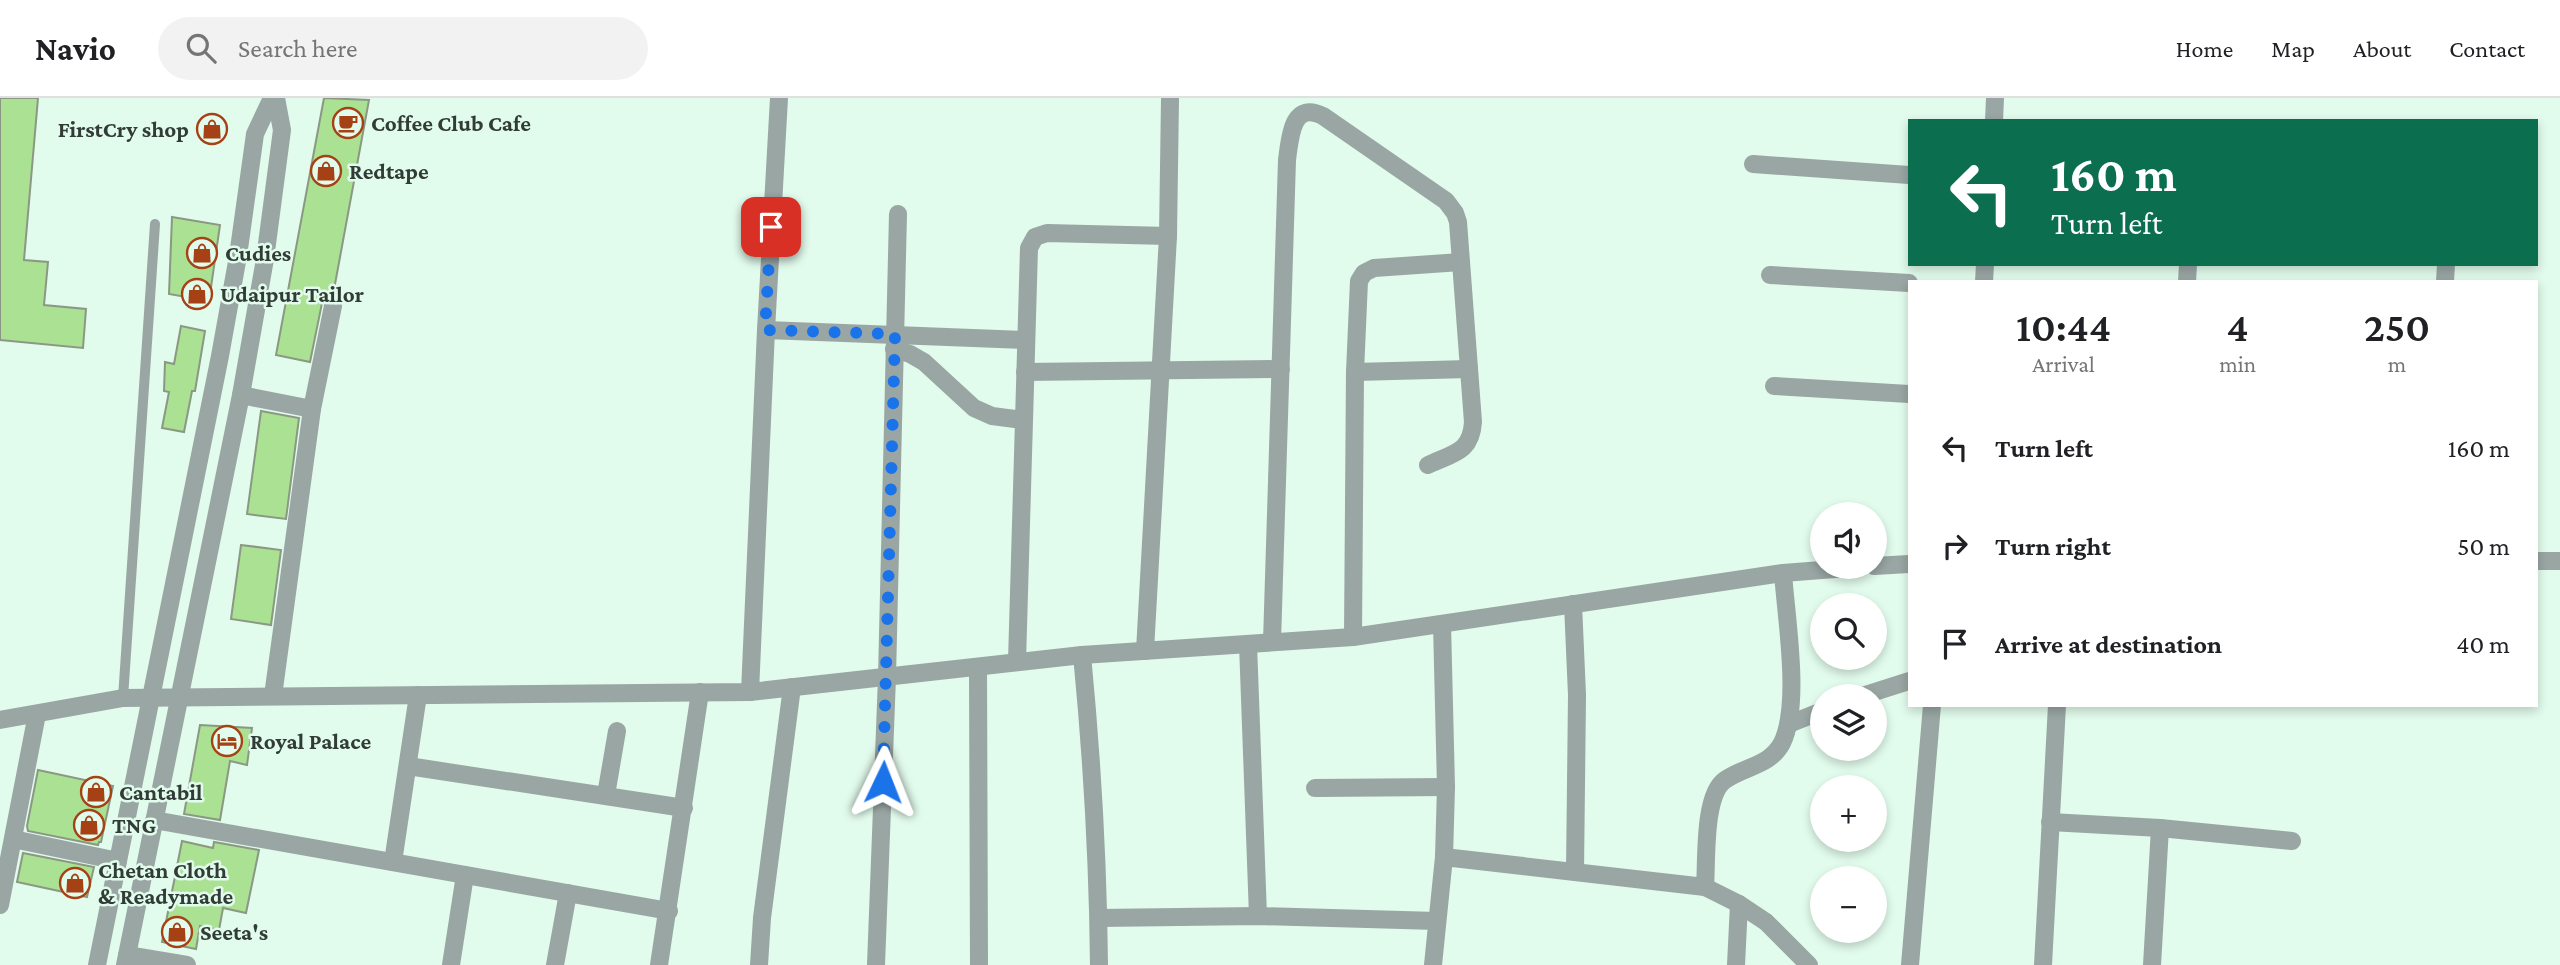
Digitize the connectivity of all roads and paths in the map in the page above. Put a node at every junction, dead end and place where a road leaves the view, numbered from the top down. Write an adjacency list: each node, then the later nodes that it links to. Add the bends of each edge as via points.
1 (274, 98): 25 (street, via 281,137); 52 (street, via 255,134 238,257)
2 (779, 98): 15 (street)
3 (1995, 98): 5 (street)
4 (1170, 99): 10 (street)
5 (1994, 119)
6 (1754, 164): 7 (street)
7 (1908, 175)
8 (898, 214): 17 (street)
9 (155, 224): 54 (lane)
10 (1168, 236): 16 (street, via 1068,232 1035,237 1029,248); 20 (street)
11 (1461, 262): 18 (street, via 1458,222 1446,201 1322,116 1305,113 1292,130 1287,160); 19 (street); 22 (street, via 1374,268 1364,273 1357,294)
12 (1770, 275): 13 (street)
13 (1908, 283)
14 (333, 306): 26 (street)
15 (765, 330): 17 (street); 49 (street)
16 (1025, 340): 17 (street); 21 (street)
17 (895, 342): 27 (street, via 974,408); 44 (street)
18 (1280, 369): 20 (street); 38 (street)
19 (1469, 369): 22 (street); 28 (street, via 1473,435 1460,451)
20 (1160, 371): 21 (street); 40 (street)
21 (1025, 372): 27 (street)
22 (1355, 372): 37 (street)
23 (1774, 386): 24 (street)
24 (1908, 394)
25 (241, 395): 26 (street); 53 (street)
26 (312, 409): 51 (street)
27 (1023, 420): 42 (street)
28 (1428, 465)
29 (2538, 561): 30 (street)
30 (2560, 561)
31 (1908, 564): 32 (street)
32 (1887, 565)
33 (1810, 571): 34 (street)
34 (1783, 573): 35 (street); 60 (street, via 1792,696)
35 (1573, 604): 36 (street); 75 (street)
36 (1442, 624): 37 (street); 63 (street)
37 (1353, 637): 38 (street)
38 (1272, 642): 39 (street)
39 (1248, 644): 40 (street); 82 (street)
40 (1145, 651): 41 (street)
41 (1082, 655): 42 (street); 83 (street, via 1092,755)
42 (1017, 662): 43 (street)
43 (978, 667): 44 (street); 93 (street)
44 (887, 677): 46 (street); 92 (street)
45 (1908, 681): 47 (street)
46 (792, 687): 49 (street); 91 (street)
47 (1887, 688)
48 (700, 692): 49 (street); 50 (street); 66 (street)
49 (750, 692)
50 (418, 695): 51 (street); 62 (street)
51 (273, 696): 53 (street)
52 (153, 697): 53 (street); 54 (street); 73 (street)
53 (181, 697): 67 (street)
54 (123, 698): 57 (street)
55 (1932, 707): 98 (street)
56 (2057, 707): 68 (street)
57 (37, 714): 59 (street); 70 (street)
58 (1810, 715): 60 (street)
59 (0, 720)
60 (1789, 723): 77 (street, via 1769,760 1724,781 1714,794)
61 (617, 731): 65 (street)
62 (408, 766): 65 (street); 74 (street)
63 (1446, 787): 64 (street); 72 (street)
64 (1315, 788)
65 (606, 795): 66 (street)
66 (684, 808): 81 (street)
67 (155, 820): 74 (street); 85 (street)
68 (2050, 822): 69 (street); 99 (street)
69 (2160, 828): 71 (street); 100 (street)
70 (13, 839): 73 (street); 80 (street)
71 (2292, 841)
72 (1444, 857): 75 (street); 84 (street)
73 (118, 861): 86 (street)
74 (393, 862): 76 (street)
75 (1575, 872): 77 (street)
76 (466, 875): 78 (street); 88 (street)
77 (1705, 887): 79 (street)
78 (568, 893): 81 (street); 89 (street)
79 (1739, 904): 96 (street); 97 (street, via 1766,922)
80 (0, 905)
81 (669, 911): 90 (street)
82 (1258, 916): 83 (street); 84 (street)
83 (1099, 918): 94 (street)
84 (1437, 921): 95 (street)
85 (126, 960): 87 (street)
86 (97, 965)
87 (187, 965)
88 (451, 965)
89 (555, 965)
90 (659, 965)
91 (759, 965)
92 (876, 965)
93 (979, 965)
94 (1099, 965)
95 (1433, 965)
96 (1736, 965)
97 (1809, 965)
98 (1910, 965)
99 (2043, 965)
100 (2152, 965)

